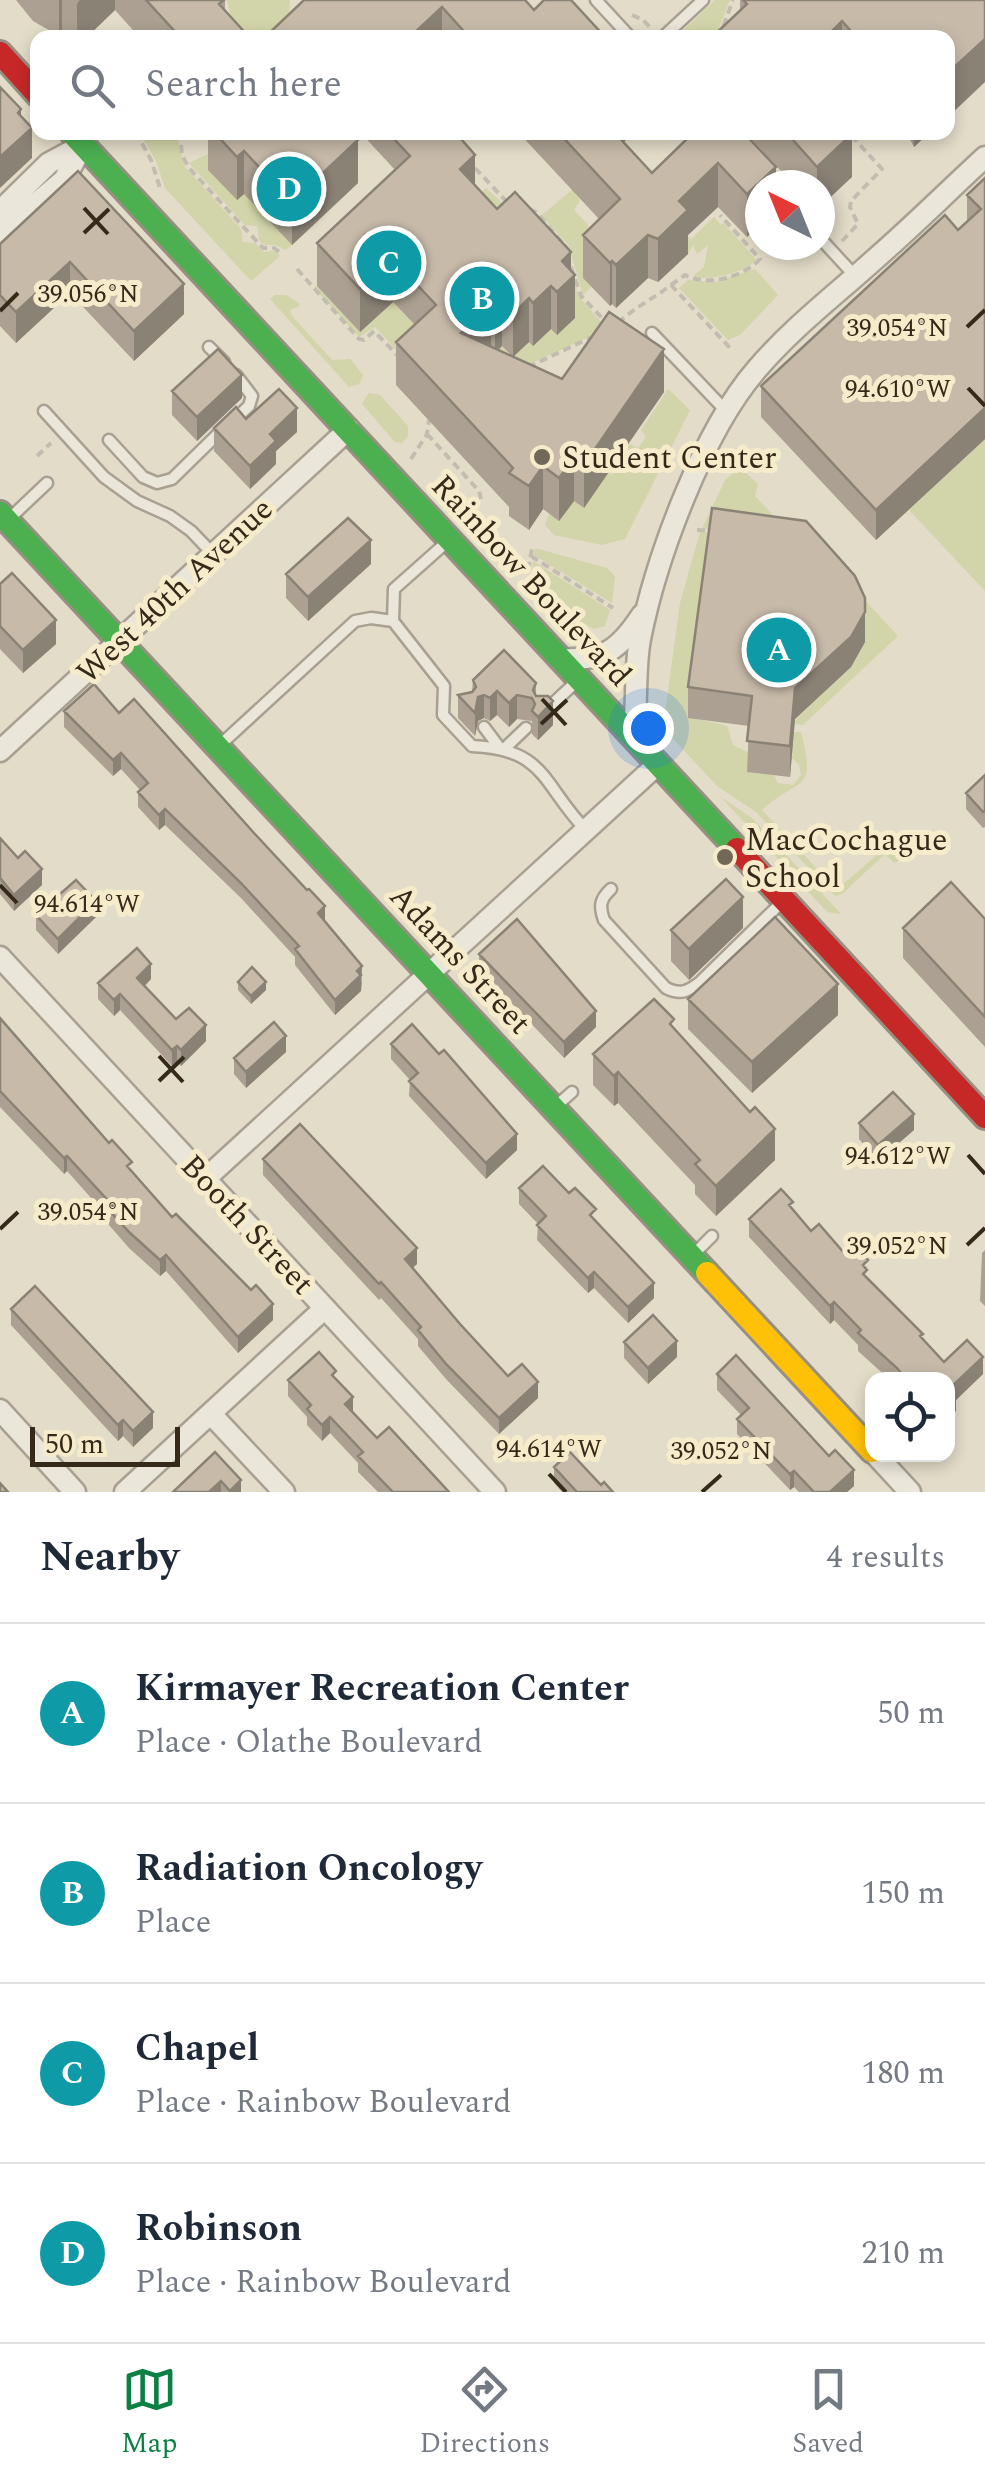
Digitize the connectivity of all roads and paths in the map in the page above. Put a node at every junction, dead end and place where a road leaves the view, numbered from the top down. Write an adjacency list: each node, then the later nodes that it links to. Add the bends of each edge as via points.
1 (596, 0): 5 (lane)
2 (703, 0): 7 (lane)
3 (734, 0): 8 (path)
4 (625, 8): 6 (path)
5 (624, 30)
6 (653, 30)
7 (665, 30)
8 (722, 30)
9 (0, 53): 10 (main road)
10 (30, 86)
11 (76, 140): 22 (street)
12 (77, 140): 24 (street, via 64,180)
13 (78, 140): 40 (main road, Rainbow Boulevard)
14 (141, 140): 19 (path)
15 (181, 140): 26 (path, via 189,168 263,248)
16 (855, 140): 25 (path, via 882,169 851,201 858,224)
17 (985, 157): 29 (street)
18 (468, 161): 20 (path)
19 (161, 191)
20 (510, 204)
21 (520, 206): 30 (path, via 536,212 566,245 581,296 612,328)
22 (0, 211)
23 (720, 216): 30 (path, via 760,259 743,271 702,282 685,275)
24 (0, 234)
25 (838, 244)
26 (282, 254)
27 (835, 254): 29 (lane)
28 (297, 270): 35 (path, via 359,339 374,331)
29 (855, 276): 38 (street, via 780,344)
30 (670, 285): 34 (path)
31 (652, 333): 38 (lane)
32 (593, 345): 36 (path, via 597,335)
33 (210, 348): 43 (lane, via 252,396 172,479 157,483 143,477)
34 (732, 350)
35 (410, 369)
36 (524, 370)
37 (44, 411): 52 (lane, via 104,477 180,524)
38 (727, 412): 54 (street, via 684,503)
39 (426, 414): 41 (path)
40 (349, 429): 51 (main road, Rainbow Boulevard); 52 (street, West 40th Avenue)
41 (427, 434): 45 (path); 47 (path)
42 (54, 440): 44 (path)
43 (110, 440)
44 (37, 456)
45 (411, 459)
46 (47, 482): 48 (lane)
47 (481, 499)
48 (4, 516): 57 (main road, Adams Street)
49 (697, 530): 50 (path)
50 (717, 532)
51 (450, 539): 56 (lane, via 394,589); 58 (main road, Rainbow Boulevard)
52 (213, 554): 57 (street, West 40th Avenue)
53 (528, 570): 55 (path, via 531,552)
54 (648, 605): 58 (street, via 617,648); 65 (street)
55 (614, 608)
56 (393, 621): 60 (lane); 66 (lane, via 355,621)
57 (119, 641): 66 (main road, Adams Street); 68 (street, West 40th Avenue)
58 (561, 659): 59 (main road, Rainbow Boulevard)
59 (580, 679): 62 (lane); 65 (main road, Rainbow Boulevard)
60 (444, 686): 61 (lane); 67 (lane, via 443,715 472,746)
61 (456, 698)
62 (542, 713)
63 (484, 727): 67 (lane)
64 (526, 728): 67 (lane)
65 (633, 737): 69 (main road, Rainbow Boulevard)
66 (218, 747): 74 (main road, Adams Street)
67 (502, 747): 70 (lane, via 552,782)
68 (0, 751)
69 (658, 764): 70 (street); 72 (main road, Rainbow Boulevard)
70 (586, 830): 74 (street)
71 (611, 889): 72 (lane, via 600,908 604,920 676,993 699,983)
72 (784, 900): 75 (main road, Rainbow Boulevard)
73 (0, 957): 76 (street, Booth Street)
74 (429, 972): 76 (street); 78 (main road, Adams Street, via 563,1100)
75 (984, 1115)
76 (205, 1179): 79 (street, Booth Street)
77 (712, 1236): 78 (lane)
78 (692, 1256): 82 (main road, Adams Street)
79 (325, 1308): 81 (street); 87 (street, Booth Street)
80 (0, 1410): 84 (street)
81 (211, 1414): 85 (street); 86 (street)
82 (865, 1443)
83 (882, 1462): 88 (street, Adams Street)
84 (76, 1492)
85 (125, 1492)
86 (284, 1492)
87 (495, 1492)
88 (910, 1492)

